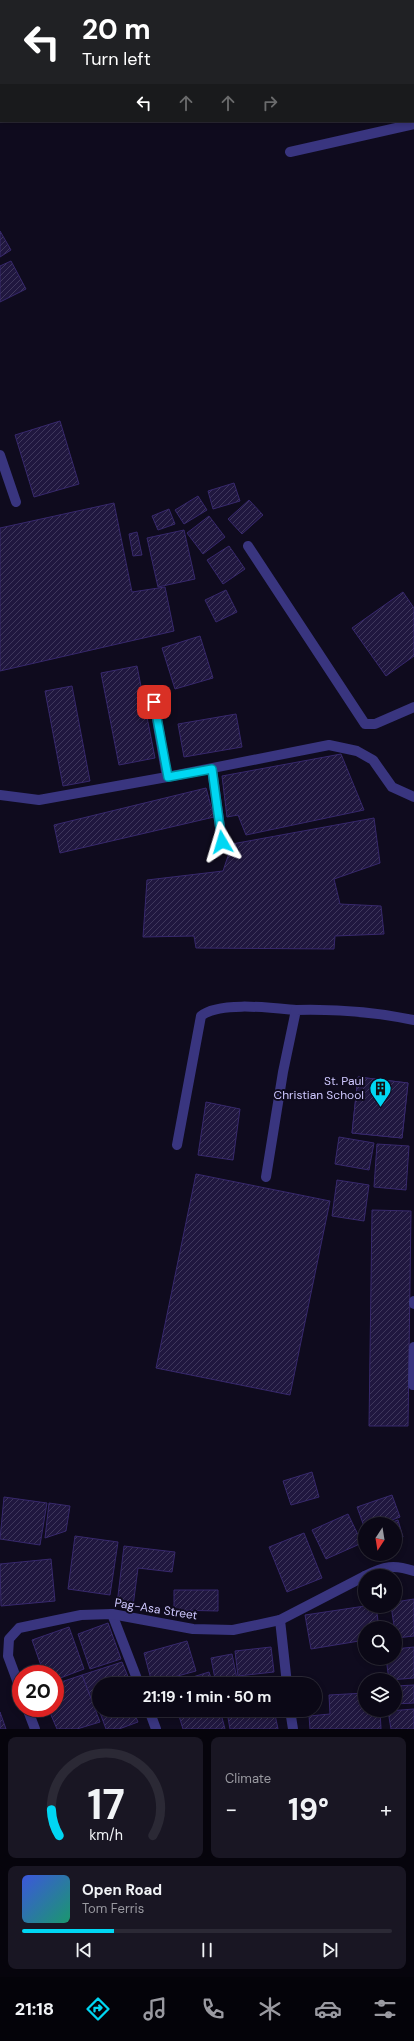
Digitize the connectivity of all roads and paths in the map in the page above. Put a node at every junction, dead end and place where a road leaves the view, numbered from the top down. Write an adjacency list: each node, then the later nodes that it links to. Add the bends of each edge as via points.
1 (414, 124): 2 (street)
2 (290, 152)
3 (0, 455): 4 (street)
4 (16, 502)
5 (248, 546): 7 (street, via 365,724 375,724)
6 (154, 702): 9 (street)
7 (414, 707)
8 (212, 769): 9 (street); 11 (street, via 329,745 357,751 373,760 392,787); 12 (street)
9 (168, 777): 10 (street, via 40,800)
10 (0, 795)
11 (414, 797)
12 (222, 842)
13 (296, 1010): 14 (street, via 350,1011); 15 (street, via 225,1008 207,1011 201,1016); 16 (street)
14 (414, 1020)
15 (177, 1145)
16 (266, 1177)
17 (414, 1301): 18 (street)
18 (414, 1304)
19 (414, 1348): 20 (street)
20 (413, 1385)
21 (379, 1569): 22 (street, Pag-Asa Street, via 400,1566)
22 (414, 1571)
23 (358, 1580): 25 (street, Pag-Asa Street)
24 (112, 1614): 25 (street, Pag-Asa Street, via 193,1629 233,1630); 26 (street, Pag-Asa Street, via 82,1615 19,1628 8,1639 8,1656); 27 (street)
25 (280, 1620): 28 (street)
26 (12, 1667)
27 (136, 1677)
28 (286, 1677)
29 (30, 1717): 32 (street)
30 (152, 1717): 33 (street)
31 (291, 1717): 34 (street)
32 (35, 1729)
33 (156, 1729)
34 (293, 1729)

